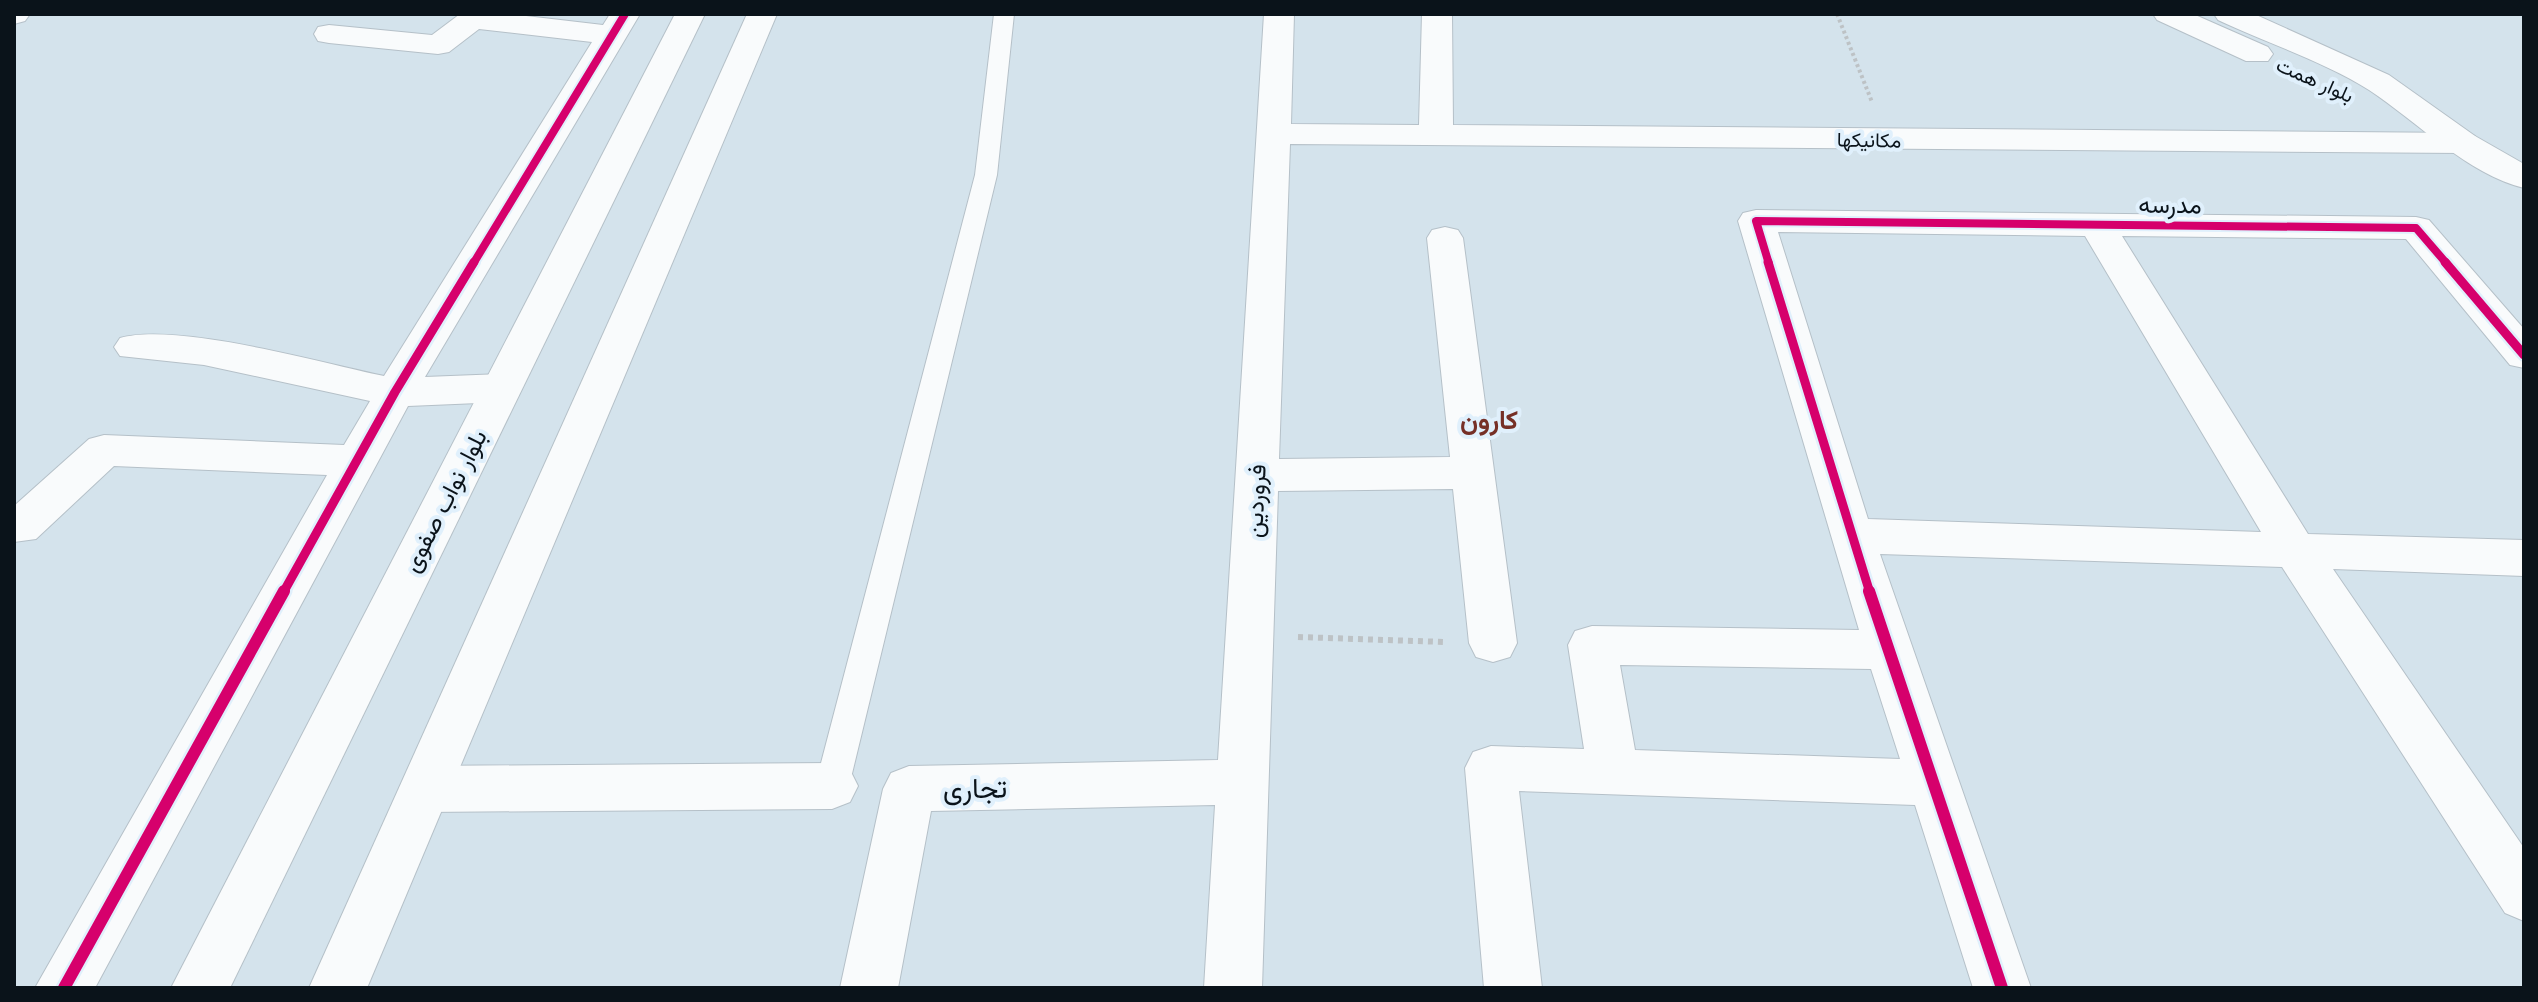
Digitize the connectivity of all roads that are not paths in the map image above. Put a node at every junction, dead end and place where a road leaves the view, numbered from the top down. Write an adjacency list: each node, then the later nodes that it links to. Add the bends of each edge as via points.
1 (690, 14): 18 (street, بلوار نواب صفوی)
2 (762, 14): 33 (street)
3 (1004, 14): 32 (lane, via 986,175)
4 (1279, 14): 10 (street, فروردین)
5 (1437, 14): 11 (street)
6 (2168, 14): 12 (street, بلوار همت)
7 (2229, 14): 12 (street, بلوار همت, via 2378,82)
8 (618, 25): 9 (street, via 473,19 438,45); 19 (street)
9 (329, 34)
10 (1274, 134): 11 (street, مکانیکها); 22 (street, فروردین)
11 (1436, 135): 12 (street, مکانیکها)
12 (2463, 143): 13 (street, بلوار همت)
13 (2524, 178)
14 (2096, 224): 17 (street, مدرسه, via 2416,228); 24 (street, مدرسه, via 1756,221); 25 (street)
15 (1445, 238): 21 (street)
16 (134, 347): 19 (street, via 204,352)
17 (2524, 355)
18 (502, 388): 19 (street); 36 (street, بلوار نواب صفوی)
19 (395, 392): 20 (street)
20 (357, 461): 23 (street, via 104,450); 35 (street)
21 (1472, 473): 22 (street); 27 (street)
22 (1257, 475): 30 (street, فروردین)
23 (20, 527)
24 (1851, 536): 25 (street); 28 (street)
25 (2295, 550): 26 (street); 34 (street)
26 (2524, 558)
27 (1493, 643)
28 (1889, 650): 29 (street, via 1592,645); 31 (street)
29 (1613, 772): 31 (street); 40 (street, via 1491,768)
30 (1243, 782): 38 (street, تجاری, via 909,789); 39 (street, فروردین)
31 (1933, 783): 41 (street)
32 (832, 786): 33 (street)
33 (425, 789): 37 (street)
34 (2524, 895)
35 (64, 988)
36 (200, 988)
37 (338, 988)
38 (869, 988)
39 (1233, 988)
40 (1513, 988)
41 (2002, 988)

